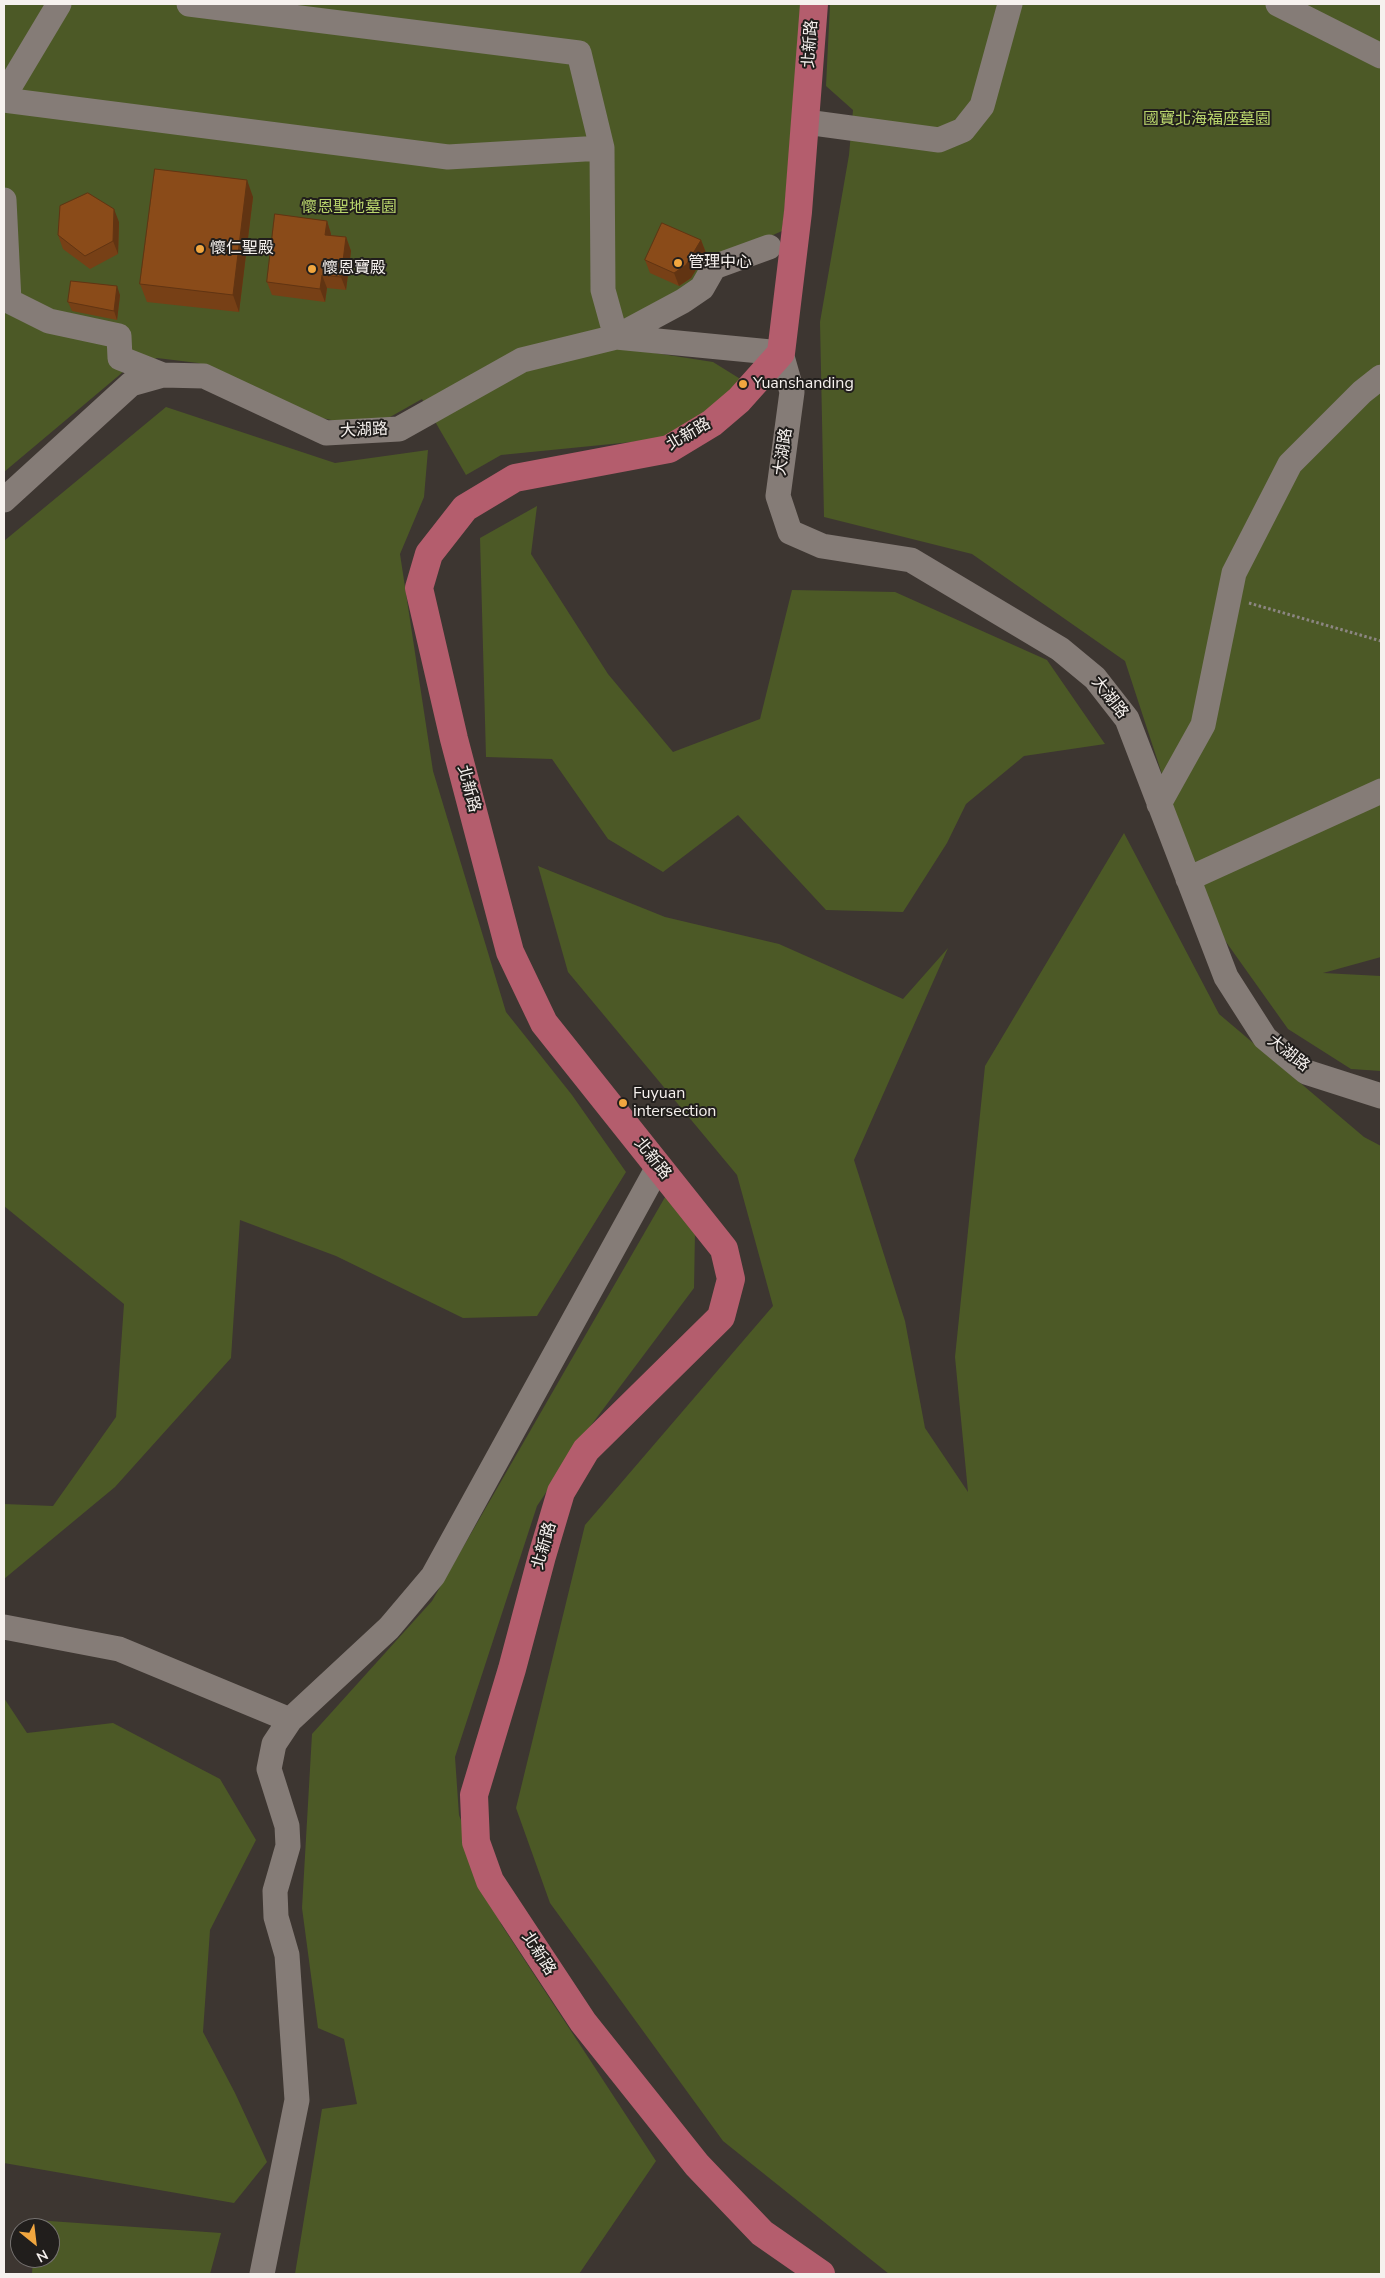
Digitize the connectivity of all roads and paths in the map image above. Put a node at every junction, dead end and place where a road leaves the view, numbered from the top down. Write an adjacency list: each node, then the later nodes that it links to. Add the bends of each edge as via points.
1 (59, 4): 7 (street)
2 (189, 4): 10 (street, via 579,53)
3 (814, 4): 9 (main road, 北新路)
4 (1010, 4): 9 (street, via 982,106 963,130 938,140)
5 (1278, 4): 6 (street)
6 (1381, 56)
7 (4, 96)
8 (4, 100): 10 (street, via 448,157)
9 (806, 122): 14 (main road, 北新路)
10 (602, 148): 13 (street, via 603,290)
11 (4, 200): 15 (street, via 9,301 49,321 119,336 120,358)
12 (769, 247): 13 (street, via 714,267 702,288)
13 (616, 337): 14 (street, 大湖路); 15 (street, 大湖路, via 522,360 399,429 326,433 204,376)
14 (781, 353): 21 (street, 大湖路, via 792,392 778,496 790,532 822,546 911,560 1060,649 1095,678 1127,719); 24 (main road, 北新路, via 732,406 712,423 669,449 515,478 466,508 429,554 419,588 454,739 510,952 544,1023)
15 (163, 376): 17 (street, 大湖路, via 131,384)
16 (1381, 377): 18 (street, via 1290,464 1234,573)
17 (4, 500)
18 (1229, 598): 19 (path); 21 (street, via 1203,725)
19 (1381, 641)
20 (1381, 791): 22 (street)
21 (1159, 804): 22 (street, 大湖路)
22 (1188, 879): 23 (street, 大湖路, via 1226,977 1265,1038 1306,1072)
23 (1381, 1096)
24 (658, 1167): 26 (street, via 432,1576 389,1628); 28 (main road, 北新路, via 724,1249 731,1279 721,1317 586,1450 561,1492 474,1795 476,1842 490,1881 583,2022 697,2165 762,2234)
25 (4, 1627): 26 (street, via 119,1649)
26 (290, 1720): 27 (street, via 274,1744 269,1769 287,1826 288,1846 275,1891 276,1917 286,1955 297,2100)
27 (262, 2274)
28 (820, 2274)

